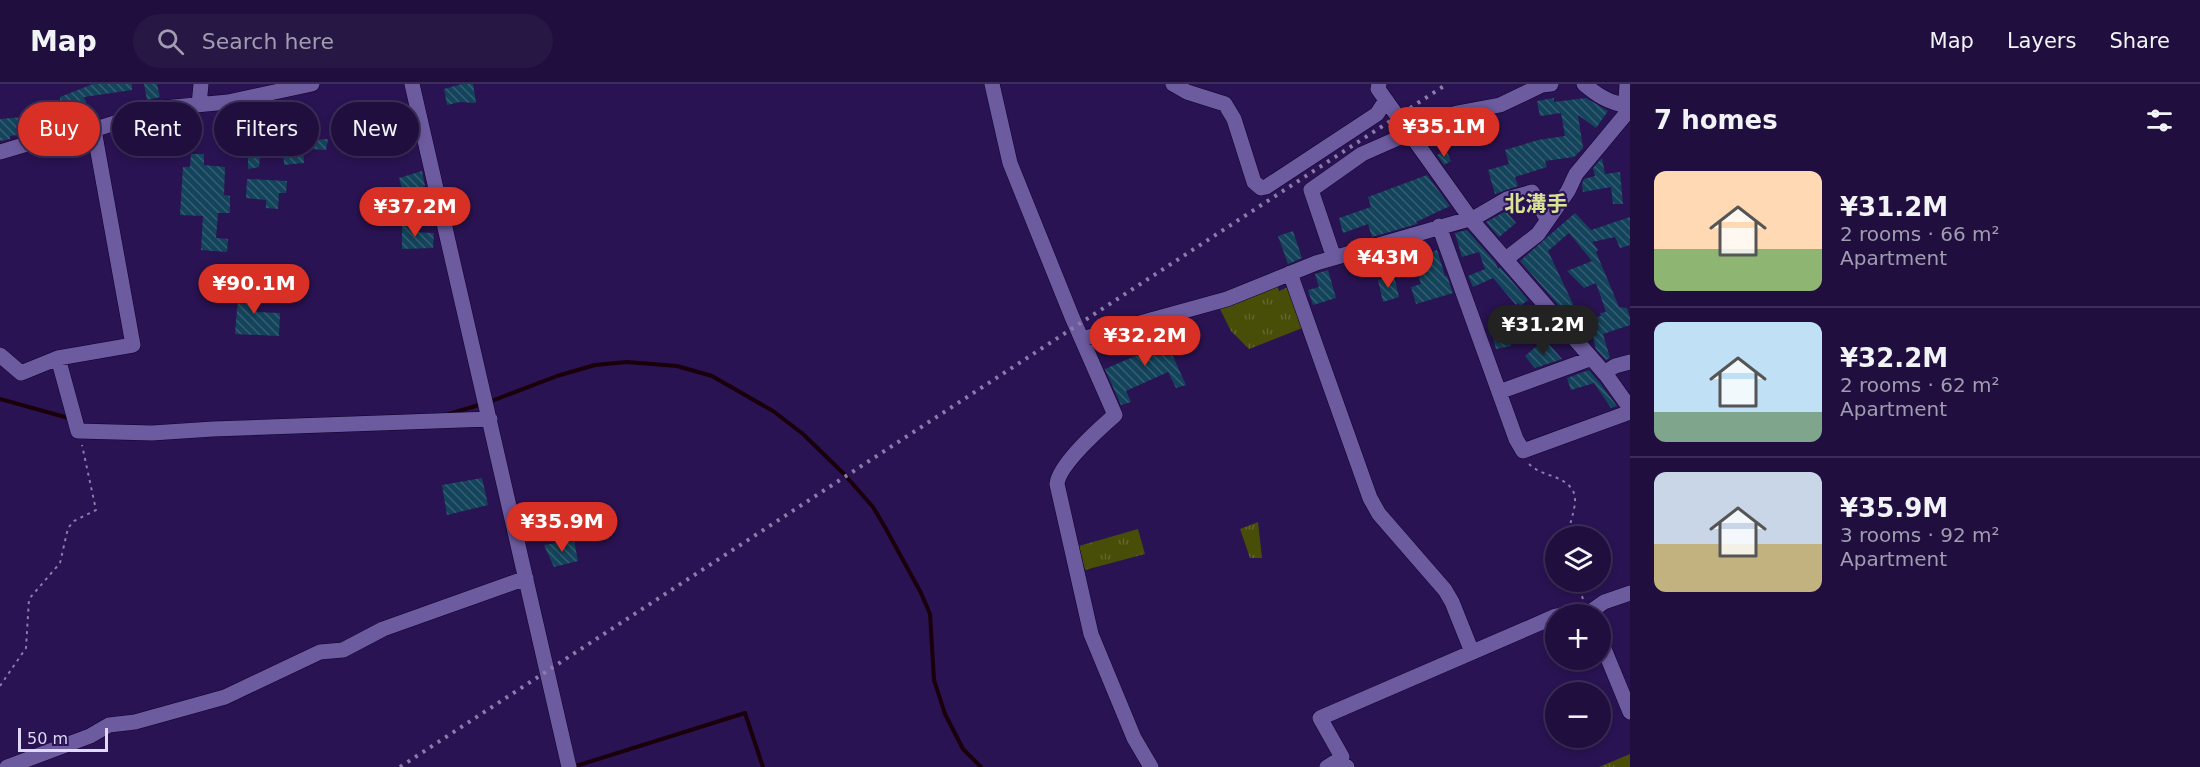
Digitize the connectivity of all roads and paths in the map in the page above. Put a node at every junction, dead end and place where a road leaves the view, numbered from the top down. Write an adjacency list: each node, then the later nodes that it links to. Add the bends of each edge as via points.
1 (201, 84): 11 (street)
2 (312, 84): 12 (street)
3 (412, 84): 32 (street)
4 (992, 84): 24 (street, via 1010,163)
5 (1173, 84): 10 (street, via 1226,104 1254,182 1261,188 1377,114)
6 (1379, 84): 10 (street)
7 (1551, 84): 14 (street, via 1500,105 1457,113)
8 (1584, 84): 13 (street, via 1614,104)
9 (1627, 84): 13 (street)
10 (1386, 100): 14 (street)
11 (199, 102)
12 (202, 105)
13 (1626, 105): 19 (street, via 1625,115 1576,174)
14 (1410, 133): 18 (street); 21 (street, via 1362,154 1311,190)
15 (18, 147): 16 (street)
16 (0, 152)
17 (99, 156): 27 (street, via 133,345)
18 (1471, 218): 19 (street, via 1507,199 1532,192); 20 (street); 22 (street)
19 (1547, 219): 22 (street, via 1538,234)
20 (1439, 226): 21 (street); 30 (street)
21 (1334, 258): 23 (street)
22 (1506, 259): 26 (street)
23 (1290, 273): 24 (street, via 1227,299); 40 (street, via 1370,498 1379,514 1445,590)
24 (1082, 339): 47 (street, via 1115,415 1061,472 1057,484 1092,634 1134,738)
25 (0, 355): 27 (street, via 21,373)
26 (1590, 357): 29 (street); 30 (street)
27 (58, 358): 33 (street)
28 (1630, 362): 29 (street)
29 (1604, 373): 31 (street)
30 (1498, 392): 34 (street)
31 (1630, 410): 34 (street)
32 (490, 416): 33 (street, via 152,433); 36 (street)
33 (78, 431): 42 (path, via 96,510 68,528 60,563 29,599 26,648)
34 (1523, 451): 35 (path, via 1533,467 1572,488 1575,502)
35 (1570, 526)
36 (526, 578): 45 (street, via 383,629 343,650 320,652 225,697 135,722 109,725); 46 (street)
37 (1630, 593): 38 (street)
38 (1602, 604)
39 (1545, 621): 40 (street)
40 (1472, 652): 44 (street, via 1320,718 1342,757)
41 (1611, 666): 43 (street)
42 (0, 686)
43 (1630, 712)
44 (1338, 765)
45 (7, 767)
46 (569, 767)
47 (1151, 767)

